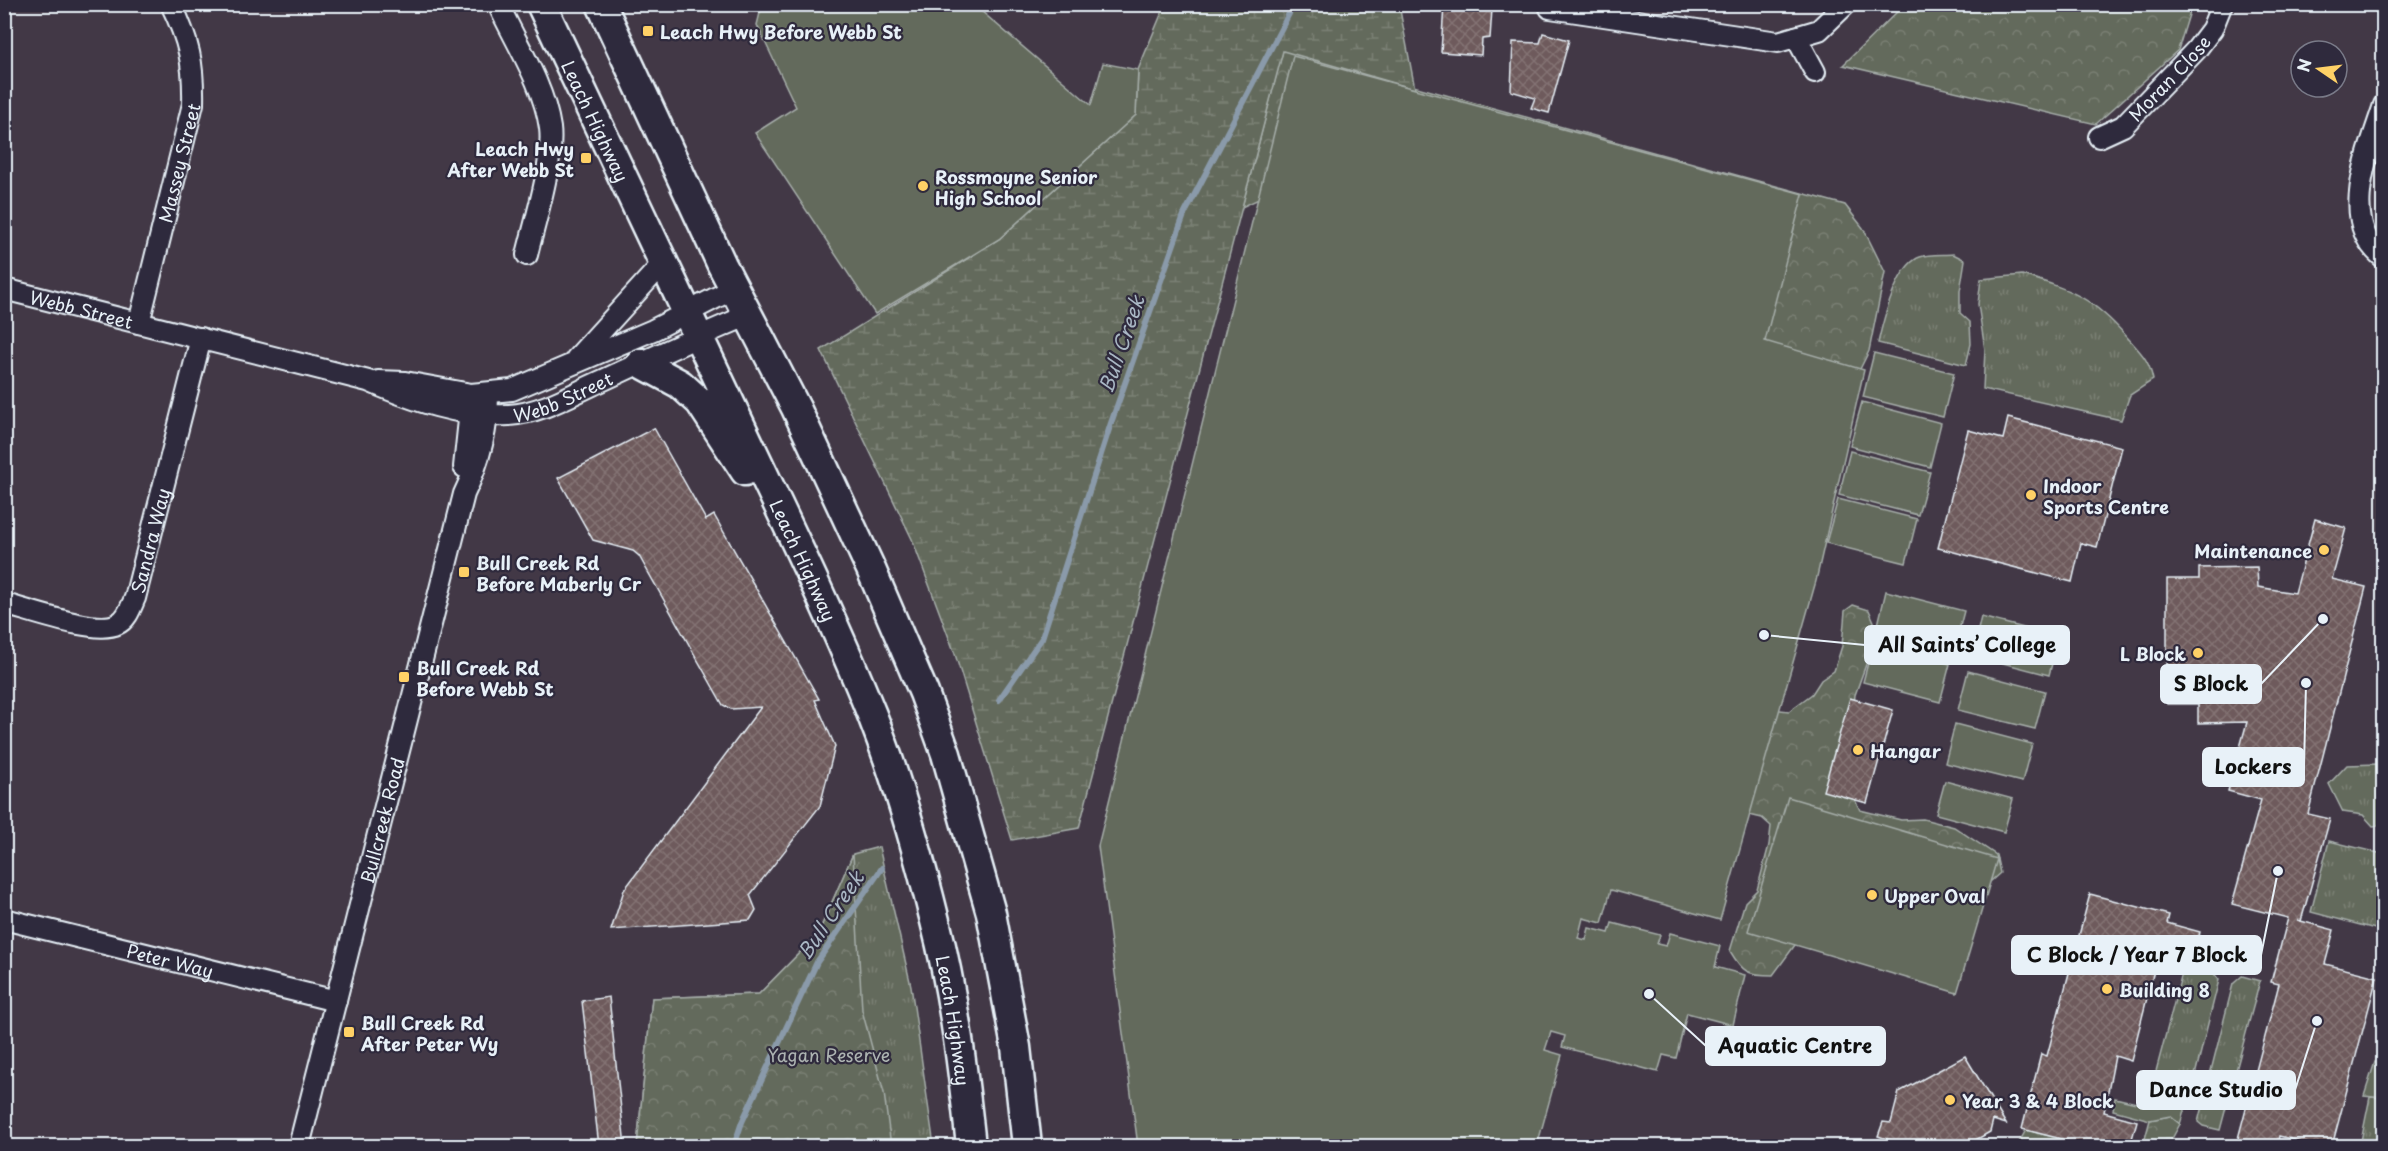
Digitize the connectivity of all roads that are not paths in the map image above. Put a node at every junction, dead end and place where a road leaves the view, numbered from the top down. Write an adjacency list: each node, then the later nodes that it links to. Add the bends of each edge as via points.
1 (171, 4): 18 (street, Massey Street, via 188,42 194,70 193,104)
2 (498, 4): 12 (street, via 544,103 550,130 548,158)
3 (541, 4): 14 (highway, Leach Highway)
4 (601, 4): 15 (highway)
5 (1846, 4): 8 (street, via 1820,30)
6 (2222, 4): 11 (street, Moran Close, via 2212,29 2196,50 2122,126)
7 (1550, 8): 8 (street, via 1778,42)
8 (1796, 37): 9 (street)
9 (1815, 72)
10 (2384, 105): 13 (street, via 2363,180 2359,218 2368,242)
11 (2099, 137)
12 (527, 255)
13 (2384, 258)
14 (664, 262): 19 (highway, Leach Highway); 21 (street, Webb Street)
15 (735, 288): 17 (highway); 19 (street, Webb Street)
16 (4, 289): 18 (street, Webb Street)
17 (749, 315): 19 (street, Webb Street); 30 (highway, via 870,567 946,754 991,913 1016,1047)
18 (139, 323): 20 (street, Webb Street)
19 (694, 323): 21 (street, Webb Street, via 652,330); 22 (street, Webb Street); 24 (highway, Leach Highway)
20 (201, 338): 23 (street, Webb Street, via 368,381 401,396); 25 (street, Sandra Way, via 129,613 119,624 98,626)
21 (572, 363): 23 (street, Webb Street)
22 (641, 363): 23 (street, Webb Street, via 540,408 510,415); 24 (highway, via 680,384 700,402)
23 (480, 404): 27 (street, Bullcreek Road, via 473,476 464,494)
24 (816, 585): 29 (highway, Leach Highway, via 873,717 936,922)
25 (4, 604)
26 (4, 919): 27 (street, Peter Way)
27 (336, 1001): 28 (street, Bullcreek Road)
28 (299, 1146)
29 (971, 1146)
30 (1027, 1146)

